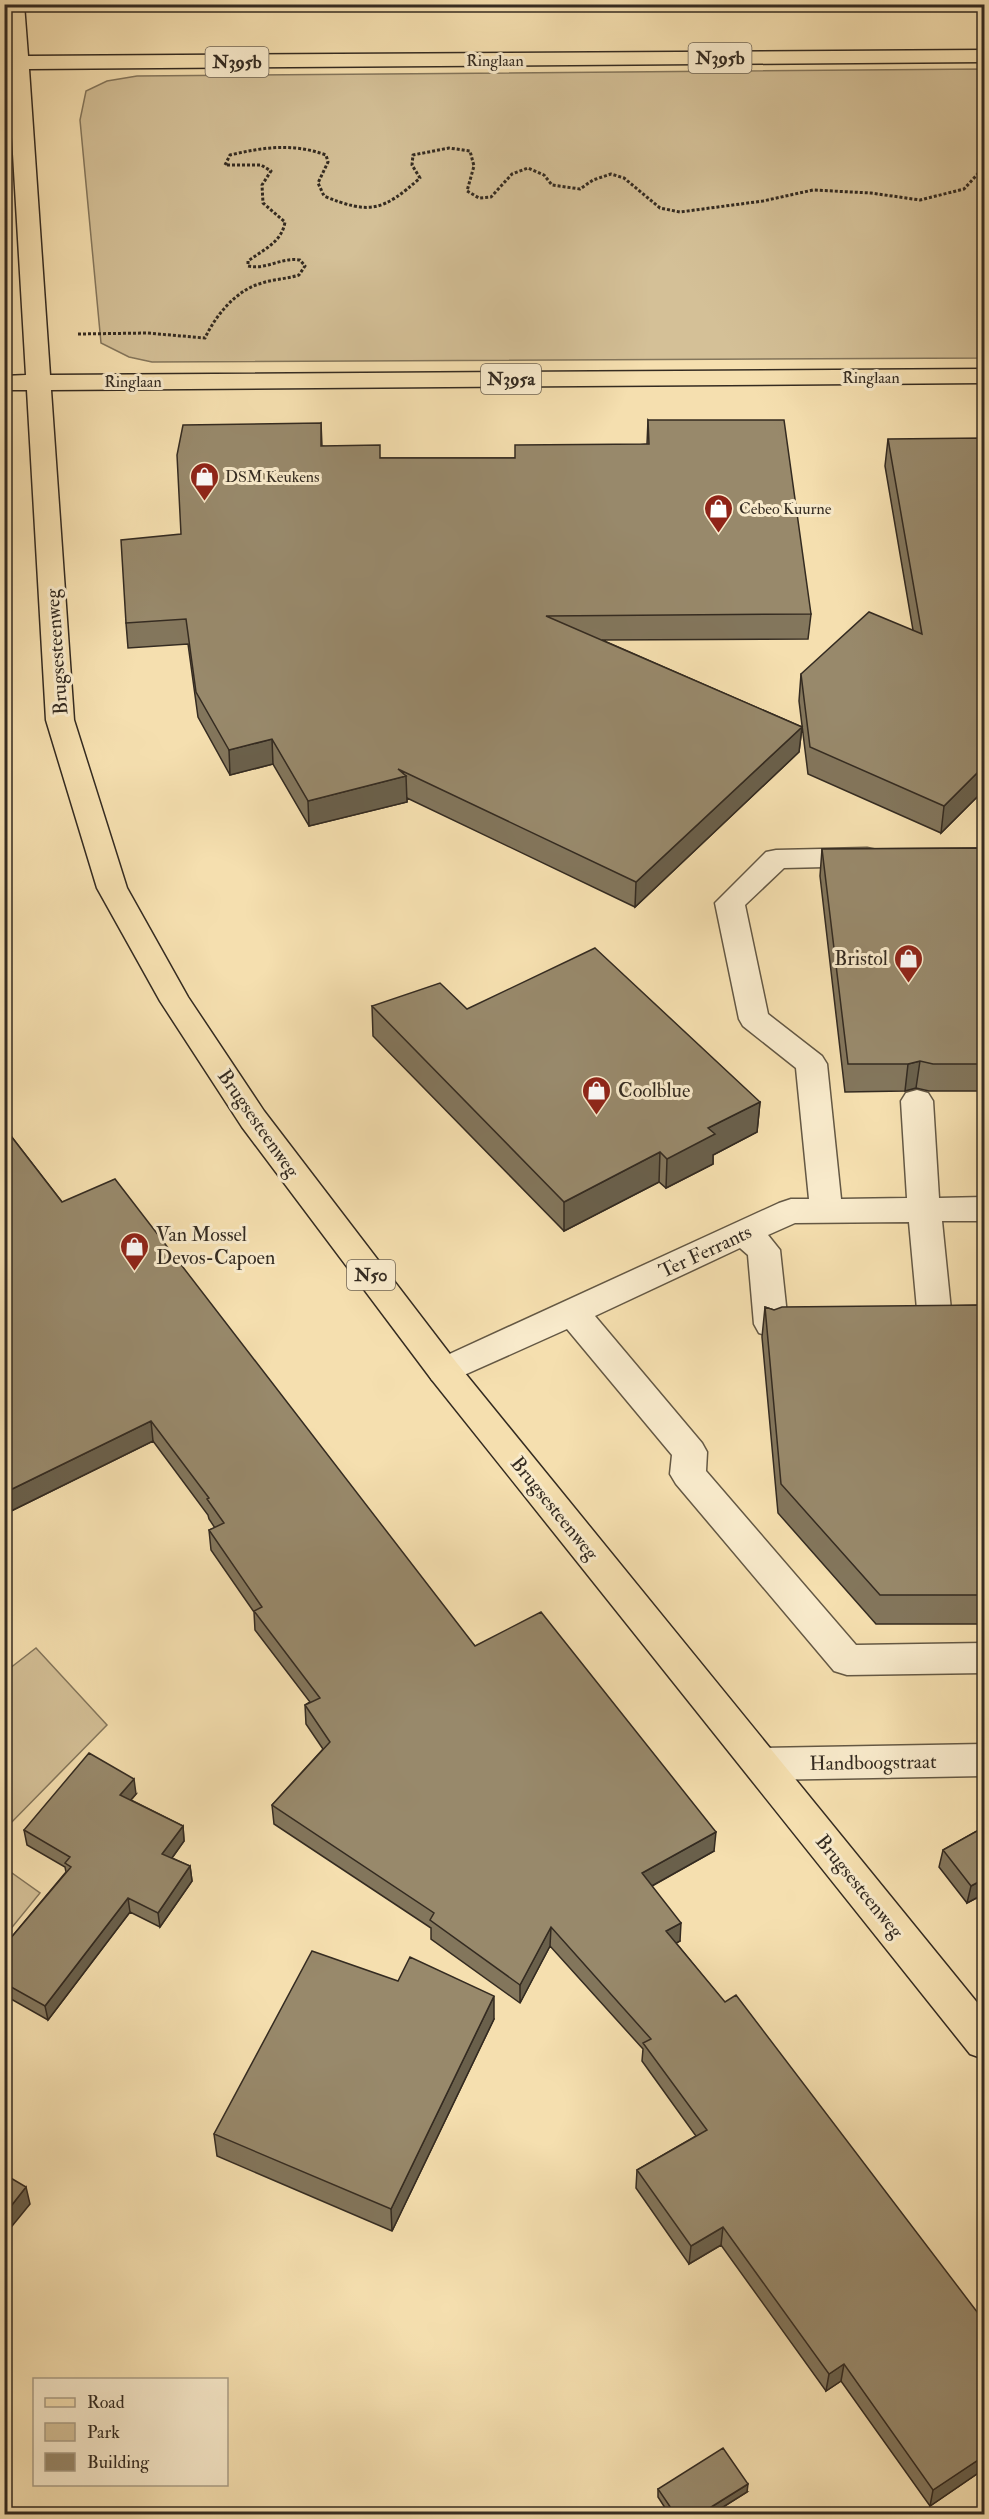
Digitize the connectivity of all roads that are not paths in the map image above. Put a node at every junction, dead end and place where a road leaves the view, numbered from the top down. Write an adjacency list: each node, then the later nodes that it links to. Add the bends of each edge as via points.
1 (13, 4): 3 (main road, Brugsesteenweg / N50)
2 (984, 56): 3 (main road, Ringlaan / N395b)
3 (11, 63): 6 (main road, Brugsesteenweg / N50)
4 (984, 376): 6 (main road, Ringlaan / N395a)
5 (4, 382): 6 (main road, N395a)
6 (37, 382): 16 (main road, Brugsesteenweg / N50, via 60,720 112,888 175,1001 253,1119)
7 (892, 857): 11 (street, via 776,859 730,903 754,1020 811,1064)
8 (917, 1101): 9 (street)
9 (924, 1209): 10 (street, Ter Ferrants); 11 (street, Ter Ferrants); 14 (street)
10 (984, 1209)
11 (826, 1211): 12 (street, Ter Ferrants, via 790,1211)
12 (744, 1233): 13 (street, Ter Ferrants); 15 (street, via 764,1250)
13 (572, 1312): 16 (street, Ter Ferrants); 17 (street, via 690,1452 688,1474 847,1660)
14 (935, 1320)
15 (771, 1324)
16 (444, 1371): 19 (main road, Brugsesteenweg / N50)
17 (984, 1658)
18 (984, 1760): 19 (street, Handboogstraat)
19 (762, 1764): 20 (main road, Brugsesteenweg / N50)
20 (984, 2041)

